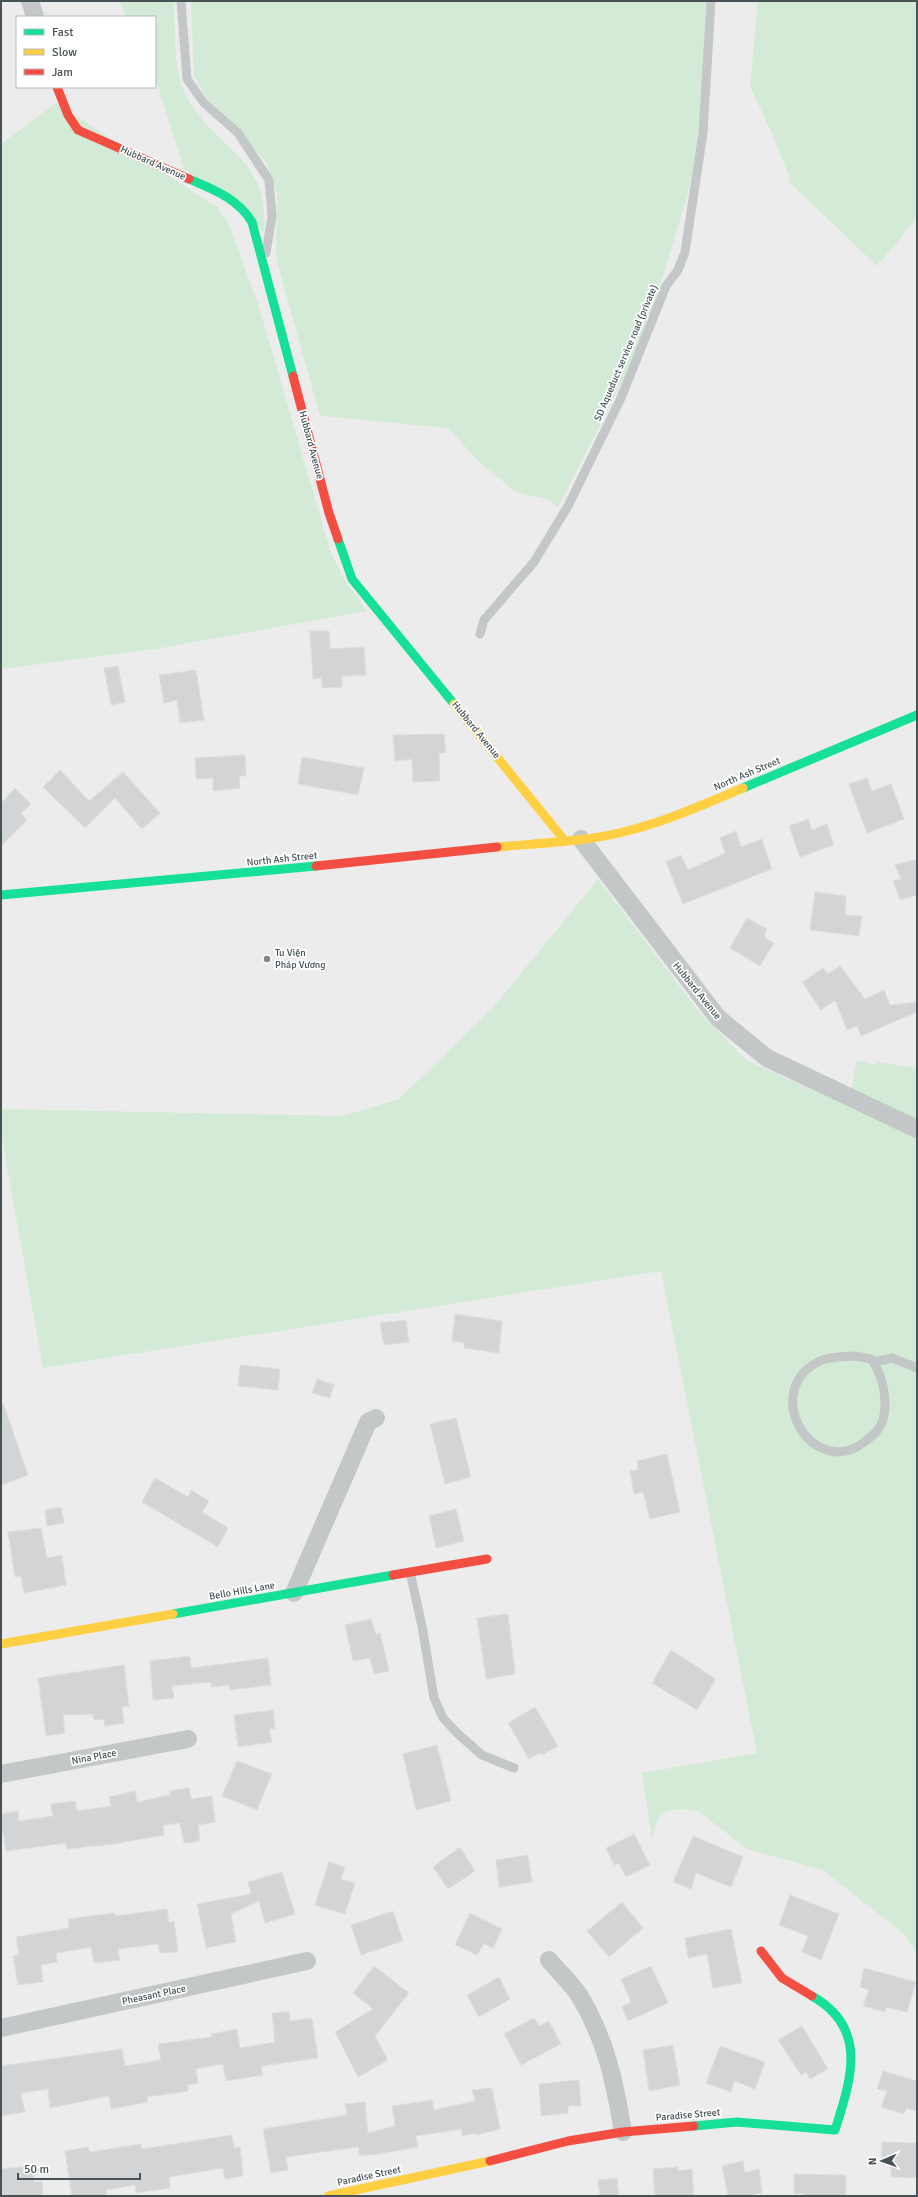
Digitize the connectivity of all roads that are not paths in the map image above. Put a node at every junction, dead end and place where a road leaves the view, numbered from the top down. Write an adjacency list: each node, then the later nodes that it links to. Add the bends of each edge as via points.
1 (30, 1): 4 (street)
2 (182, 1): 6 (lane, via 187,80 204,103 238,134 269,180 272,216)
3 (711, 1): 7 (lane, SD Aqueduct service road (private), via 703,133 685,252 678,270 666,286 622,398 568,506 534,562 484,620)
4 (35, 16)
5 (57, 88): 6 (street, Hubbard Avenue, via 68,115 78,130 230,197 246,212 252,222)
6 (264, 270): 9 (street, Hubbard Avenue, via 329,513 352,579)
7 (480, 634)
8 (917, 715): 9 (street, North Ash Street, via 697,807 632,830)
9 (573, 840): 10 (street, North Ash Street); 11 (street, Hubbard Avenue, via 718,1018 767,1058)
10 (1, 895)
11 (917, 1129)
12 (874, 1362): 12 (lane, via 885,1402 882,1420 873,1436 858,1447 840,1451 822,1448 807,1438 798,1426 792,1406 795,1388 805,1372 819,1361 828,1358 856,1356); 13 (lane, via 892,1358)
13 (917, 1368)
14 (376, 1418): 17 (street, via 368,1422)
15 (487, 1559): 16 (street, Bello Hills Lane)
16 (410, 1572): 17 (street, Bello Hills Lane); 20 (lane, via 434,1698 443,1718 482,1756)
17 (294, 1593): 18 (street, Bello Hills Lane)
18 (1, 1644)
19 (188, 1739): 21 (street, Nina Place)
20 (514, 1768)
21 (1, 1774)
22 (761, 1951): 26 (street, Paradise Street, via 782,1978 819,2000 837,2015 850,2037 853,2059 849,2087 835,2130 737,2122)
23 (549, 1960): 26 (street, via 579,1995 602,2039 615,2080)
24 (307, 1961): 25 (street, Pheasant Place)
25 (1, 2028)
26 (623, 2132): 27 (street, Paradise Street)
27 (328, 2196)

